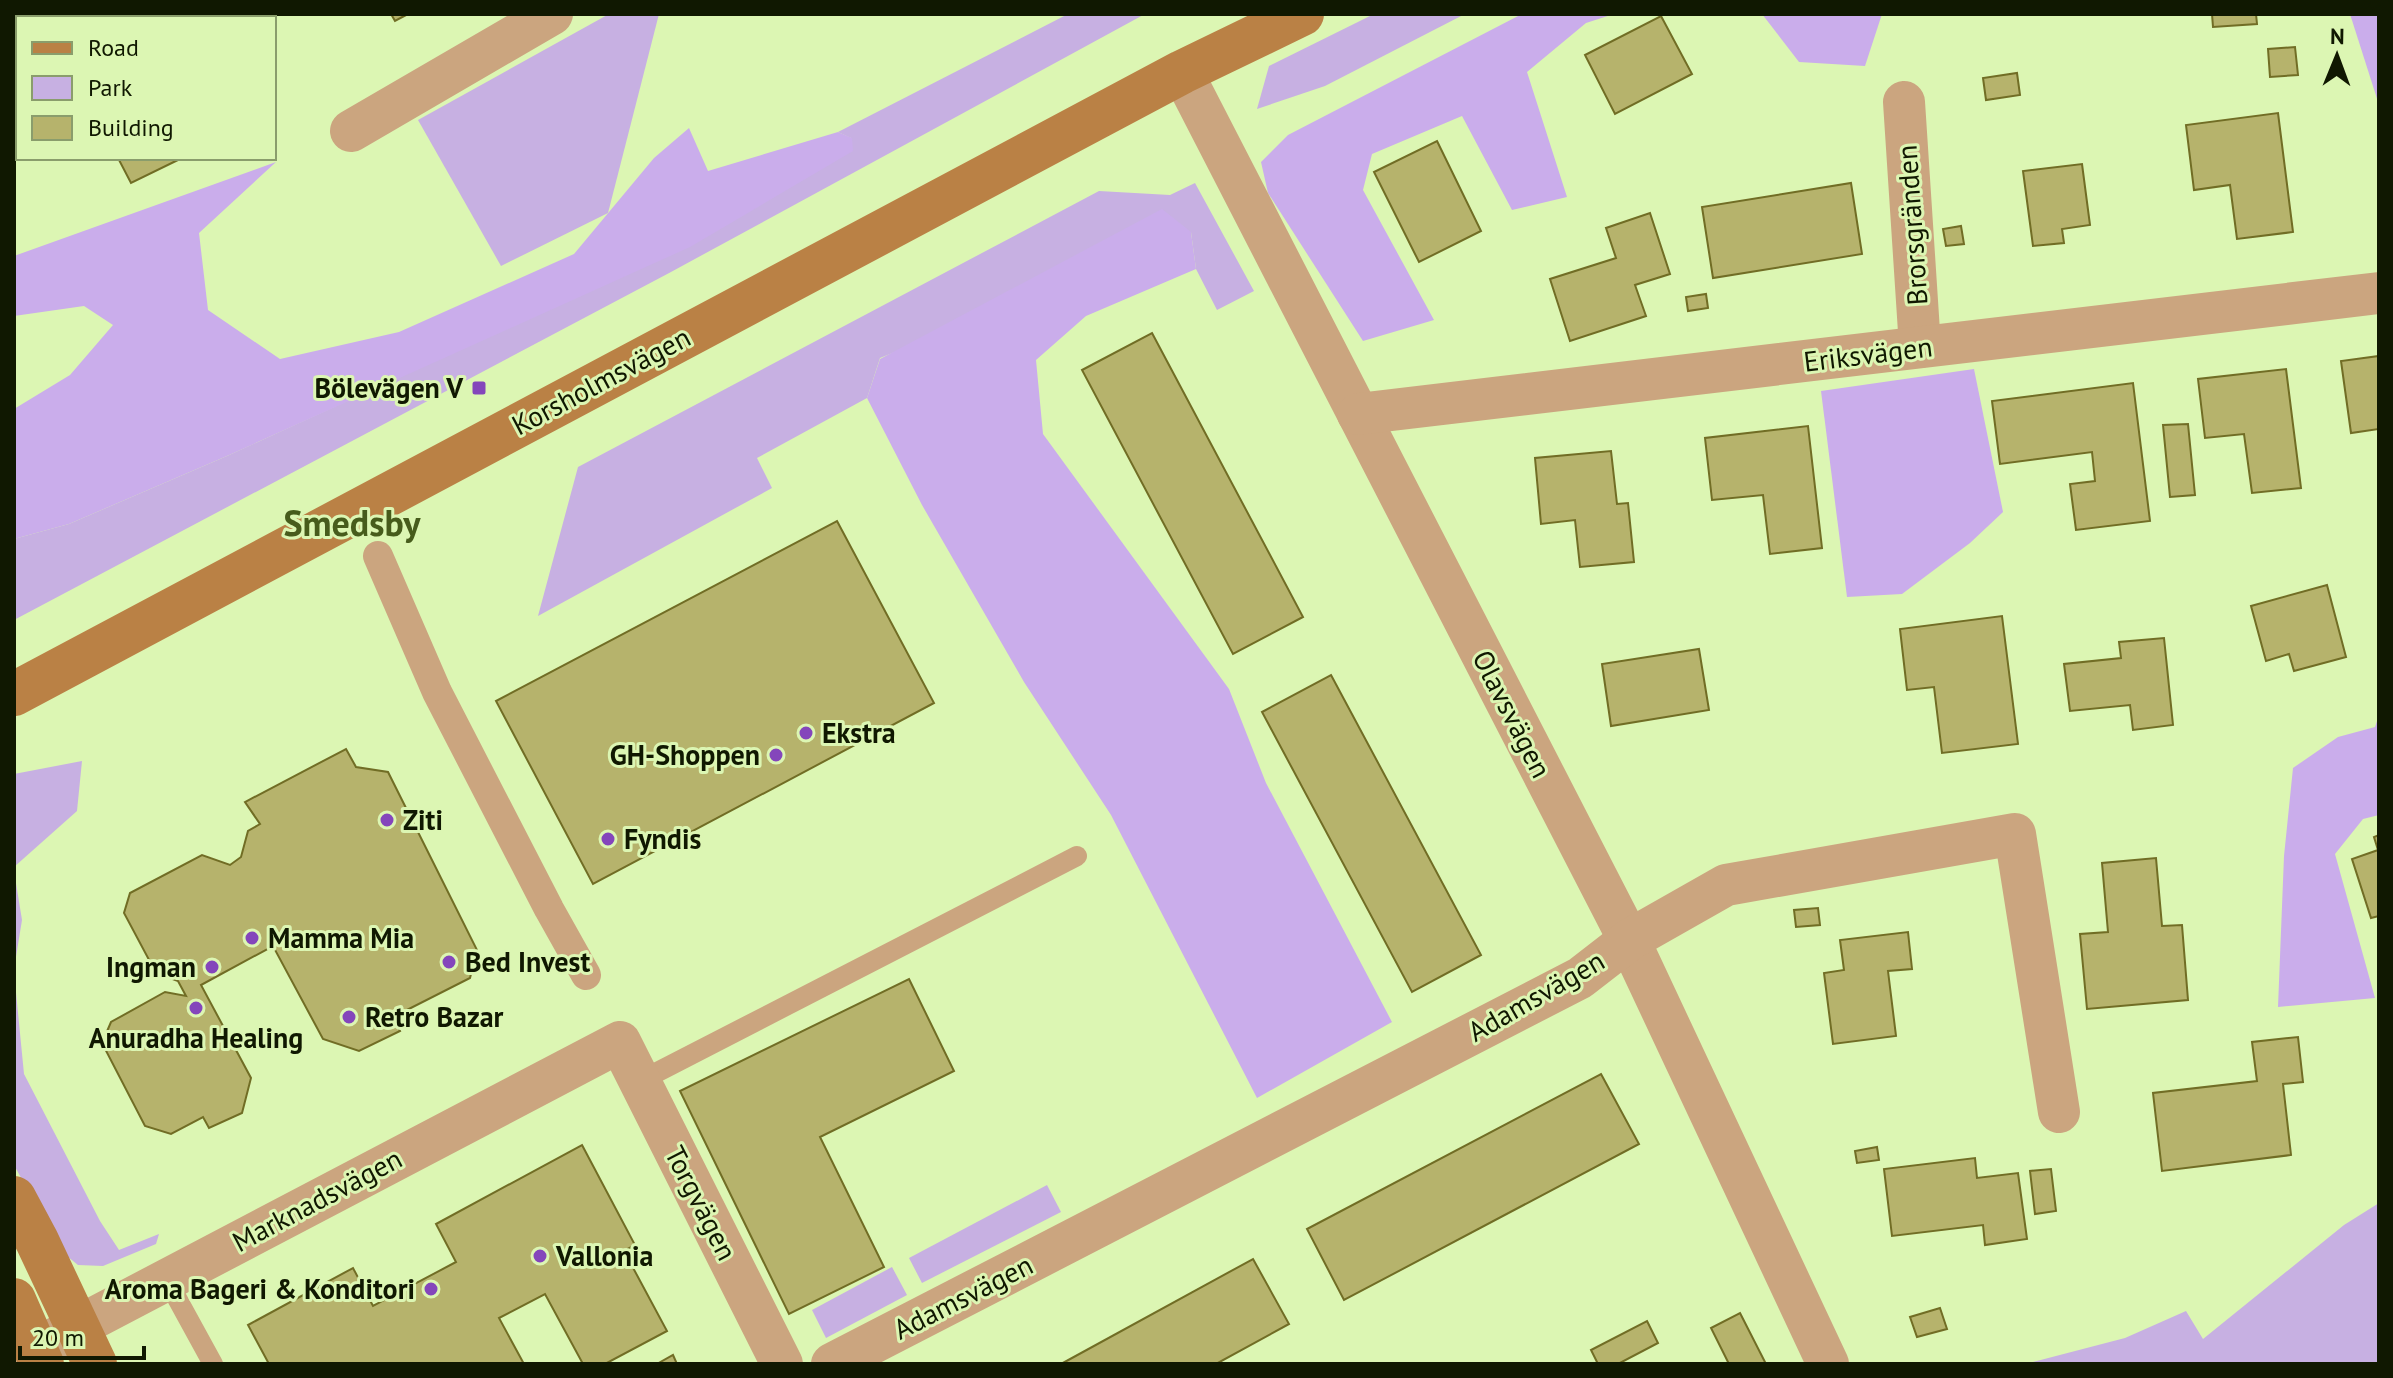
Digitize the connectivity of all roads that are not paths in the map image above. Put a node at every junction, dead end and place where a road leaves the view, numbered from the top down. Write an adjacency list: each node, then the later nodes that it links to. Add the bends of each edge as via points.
1 (552, 14): 6 (street)
2 (1256, 14): 4 (main road, Korsholmsvägen)
3 (1302, 14): 4 (main road, Korsholmsvägen)
4 (1182, 72): 9 (street, Olavsvägen); 11 (main road, Korsholmsvägen)
5 (1904, 102): 8 (street, Brorsgränden)
6 (351, 131)
7 (2379, 293): 8 (street, Eriksvägen)
8 (1920, 347): 9 (street, Eriksvägen)
9 (1358, 414): 13 (street, Olavsvägen)
10 (378, 556): 14 (street, via 437,692)
11 (16, 692)
12 (1077, 856): 16 (lane)
13 (1629, 940): 17 (street, Adamsvägen, via 1726,885 2015,834); 25 (street, Adamsvägen, via 1580,978); 26 (street, Olavsvägen)
14 (586, 975)
15 (620, 1042): 16 (street, Torgvägen); 19 (street, Marknadsvägen)
16 (640, 1081): 24 (street, Torgvägen)
17 (2059, 1112)
18 (14, 1198): 21 (main road)
19 (167, 1280): 21 (street, Marknadsvägen); 23 (lane)
20 (14, 1300): 22 (main road)
21 (86, 1345): 22 (street, Marknadsvägen)
22 (30, 1358)
23 (213, 1364)
24 (782, 1364)
25 (832, 1364)
26 (1828, 1364)

